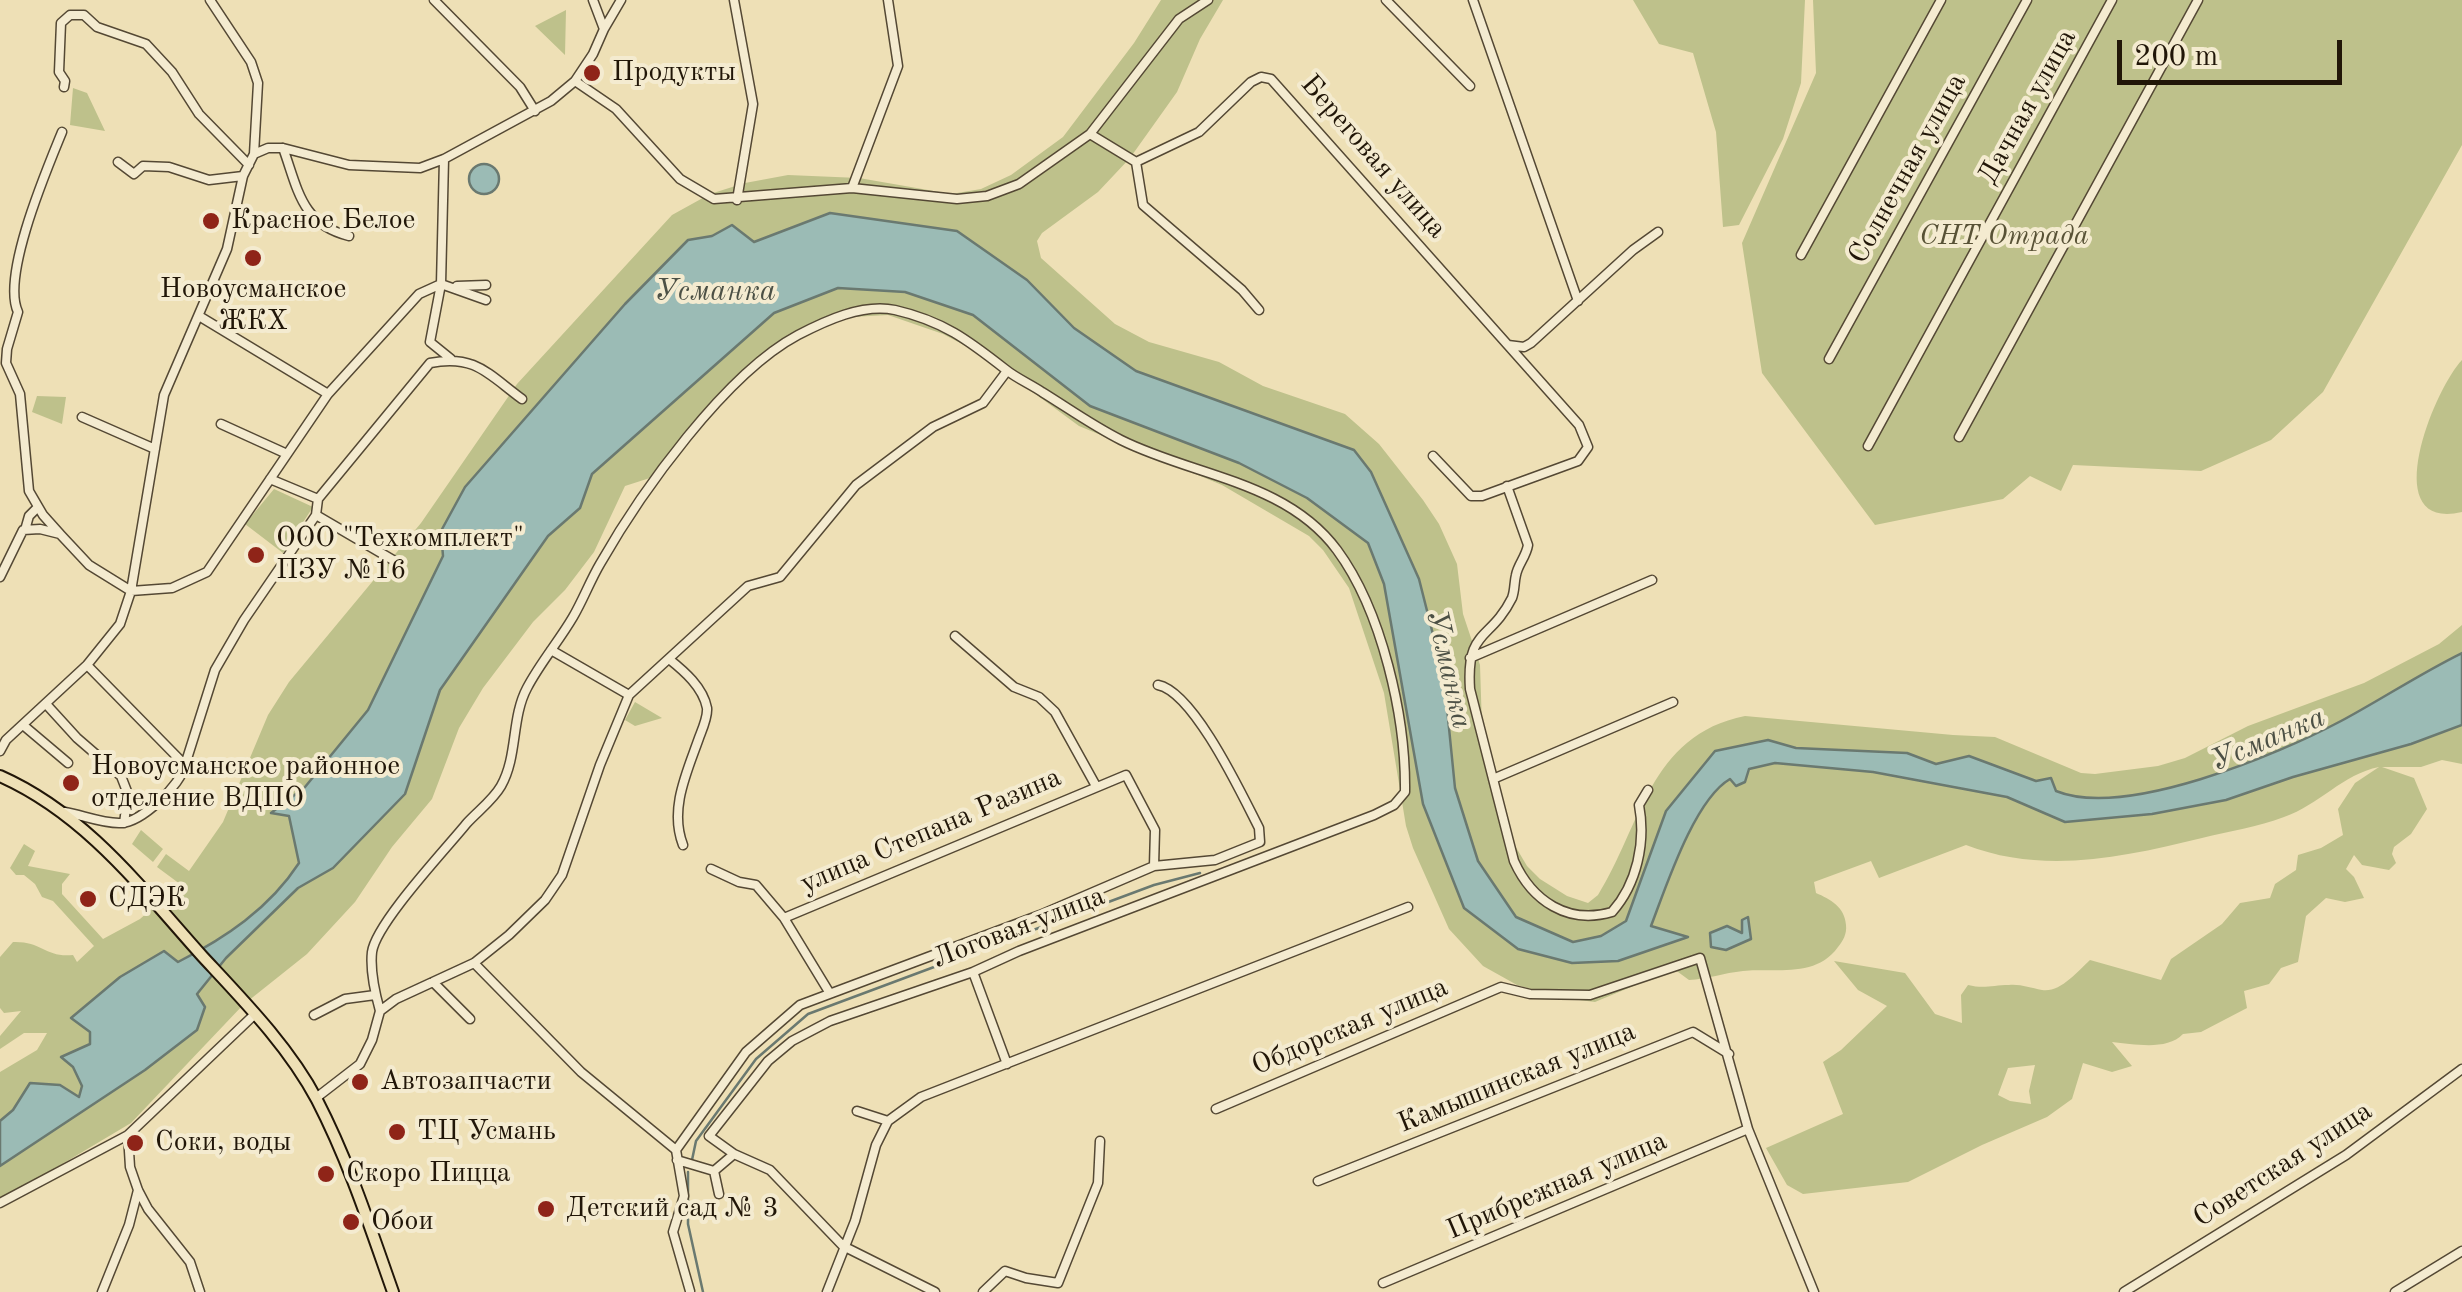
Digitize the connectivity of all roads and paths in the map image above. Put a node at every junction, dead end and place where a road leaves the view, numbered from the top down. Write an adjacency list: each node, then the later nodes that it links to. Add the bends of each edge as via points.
1 (210, 0): 22 (street, via 258,83)
2 (434, 0): 18 (street, via 520,87)
3 (593, 0): 14 (street)
4 (621, 0): 14 (street)
5 (734, 0): 29 (street, via 753,104)
6 (888, 0): 28 (street, via 898,66)
7 (1386, 0): 16 (street)
8 (1473, 0): 37 (street)
9 (1941, 0): 32 (street)
10 (2027, 0): 42 (street, Солнечная улица)
11 (2112, 0): 49 (street, Дачная улица)
12 (2198, 0): 48 (street)
13 (1206, 1): 20 (street, via 1180,19)
14 (604, 29): 15 (street)
15 (575, 81): 18 (street); 29 (street, via 616,109 680,178 714,199)
16 (1470, 86)
17 (64, 87): 26 (street, via 61,23 70,15 84,16 146,44 199,114)
18 (535, 111): 23 (street)
19 (62, 132): 56 (street, via 32,206 6,363 20,394 28,490)
20 (1090, 134): 25 (street); 28 (street, via 1020,184 987,196 957,200)
21 (282, 148): 22 (street); 23 (street, via 349,164 420,168); 31 (street, via 306,210 331,232)
22 (254, 154): 26 (street)
23 (444, 160): 33 (street)
24 (118, 162): 27 (street, via 134,174 143,166 209,180)
25 (1136, 162): 38 (street, via 1143,205); 40 (street, Береговая улица, via 1199,132 1250,82 1271,79)
26 (249, 165): 27 (street)
27 (243, 176): 39 (street, via 227,249)
28 (852, 188): 29 (street)
29 (738, 200)
30 (1658, 232): 37 (street)
31 (349, 236)
32 (1800, 255)
33 (441, 284): 34 (street); 41 (street, via 430,342); 44 (street, via 418,294)
34 (452, 286): 35 (street); 36 (street)
35 (486, 286)
36 (486, 300)
37 (1578, 300): 40 (street, via 1530,343)
38 (1259, 310)
39 (199, 316): 44 (street); 50 (street, via 164,394)
40 (1508, 344): 54 (street, via 1579,425 1588,448 1578,460)
41 (451, 359): 45 (street, via 483,368); 55 (street, via 430,364)
42 (1829, 359)
43 (1007, 370): 65 (street, via 956,331 889,308 860,311 794,337 718,401 636,506); 67 (street, via 983,403 933,426 856,485 780,576 748,586); 90 (street, Логовая улица, via 1125,442 1291,506 1336,548 1361,592 1394,693 1405,792 1374,815)
44 (328, 394): 51 (street)
45 (522, 399)
46 (82, 416): 50 (street)
47 (221, 424): 51 (street)
48 (1959, 437)
49 (1868, 446)
50 (155, 450): 63 (street)
51 (287, 454): 53 (street)
52 (1432, 456): 54 (street, via 1471,496)
53 (270, 479): 55 (street); 63 (street, via 206,572 172,588)
54 (1507, 486): 66 (street, via 1527,553 1511,600)
55 (318, 498): 57 (street)
56 (38, 507): 58 (street); 59 (street)
57 (316, 515): 60 (street); 76 (street, via 215,670)
58 (26, 530): 59 (street); 61 (street)
59 (60, 534): 63 (street, via 89,565)
60 (393, 560)
61 (0, 577)
62 (1652, 580): 66 (street)
63 (131, 592): 68 (street, via 120,624)
64 (955, 636): 79 (street, улица Степана Разина, via 1055,712)
65 (551, 650): 70 (street); 93 (street, via 525,691 499,791 381,929 372,951)
66 (1470, 658): 78 (street, via 1470,689)
67 (669, 659): 70 (street); 84 (street, via 690,676 707,708 680,791)
68 (88, 665): 72 (street); 76 (street)
69 (1158, 685): 85 (street, via 1190,709 1218,750 1260,842 1216,860)
70 (630, 696): 89 (street, via 562,874 545,900)
71 (1672, 702): 78 (street)
72 (46, 704): 73 (street); 83 (street, via 121,776 128,794)
73 (23, 724): 74 (street); 75 (street)
74 (0, 751)
75 (68, 763)
76 (185, 765): 83 (street, via 173,788)
77 (2, 777): 80 (street); 82 (main road)
78 (1493, 779): 81 (street, via 1523,882 1556,909 1581,917 1612,912 1622,900 1640,850 1639,806)
79 (1096, 786): 85 (street, улица Степана Разина, via 1126,775 1155,830); 88 (street, улица Степана Разина)
80 (0, 790)
81 (1648, 790)
82 (64, 812): 83 (street); 94 (main road)
83 (124, 824)
84 (683, 844)
85 (1154, 866): 92 (street)
86 (711, 869): 88 (street, улица Степана Разина, via 756,885)
87 (1408, 907): 99 (street)
88 (784, 918): 92 (street, улица Степана Разина)
89 (474, 962): 91 (street); 109 (street, via 581,1072)
90 (973, 972): 99 (street); 108 (street, Логовая улица, via 830,1020 792,1041 708,1136)
91 (433, 982): 95 (street); 97 (street)
92 (829, 992): 109 (street, via 800,1005 746,1052)
93 (375, 995): 95 (street); 96 (street, via 345,999)
94 (252, 1011): 101 (main road); 106 (street)
95 (380, 1011): 101 (street, via 360,1064)
96 (314, 1015)
97 (470, 1019)
98 (1729, 1054): 102 (street, Обдорская улица, via 1700,958 1590,995 1502,987); 105 (street); 111 (street, Камышинская улица, via 1694,1032)
99 (1006, 1064): 104 (street, via 921,1097)
100 (2462, 1069): 126 (street, Советская улица, via 2346,1155)
101 (316, 1098): 120 (main road)
102 (1216, 1109)
103 (857, 1112): 104 (street)
104 (888, 1121): 115 (street)
105 (1748, 1130): 117 (street, Прибрежная улица); 125 (street)
106 (129, 1133): 112 (street); 114 (street)
107 (1100, 1141): 124 (street, via 1098,1183 1058,1283 1005,1271)
108 (734, 1154): 110 (street); 115 (street, via 770,1170)
109 (676, 1155): 110 (street); 121 (street, via 684,1196 674,1232)
110 (714, 1171): 113 (street)
111 (1318, 1181)
112 (138, 1190): 118 (street); 119 (street, via 190,1262)
113 (719, 1194)
114 (0, 1202)
115 (843, 1246): 122 (street); 123 (street)
116 (2462, 1252): 127 (street)
117 (1383, 1283)
118 (102, 1292)
119 (200, 1292)
120 (393, 1292)
121 (690, 1292)
122 (826, 1292)
123 (935, 1292)
124 (984, 1292)
125 (1814, 1292)
126 (2124, 1292)
127 (2394, 1292)

